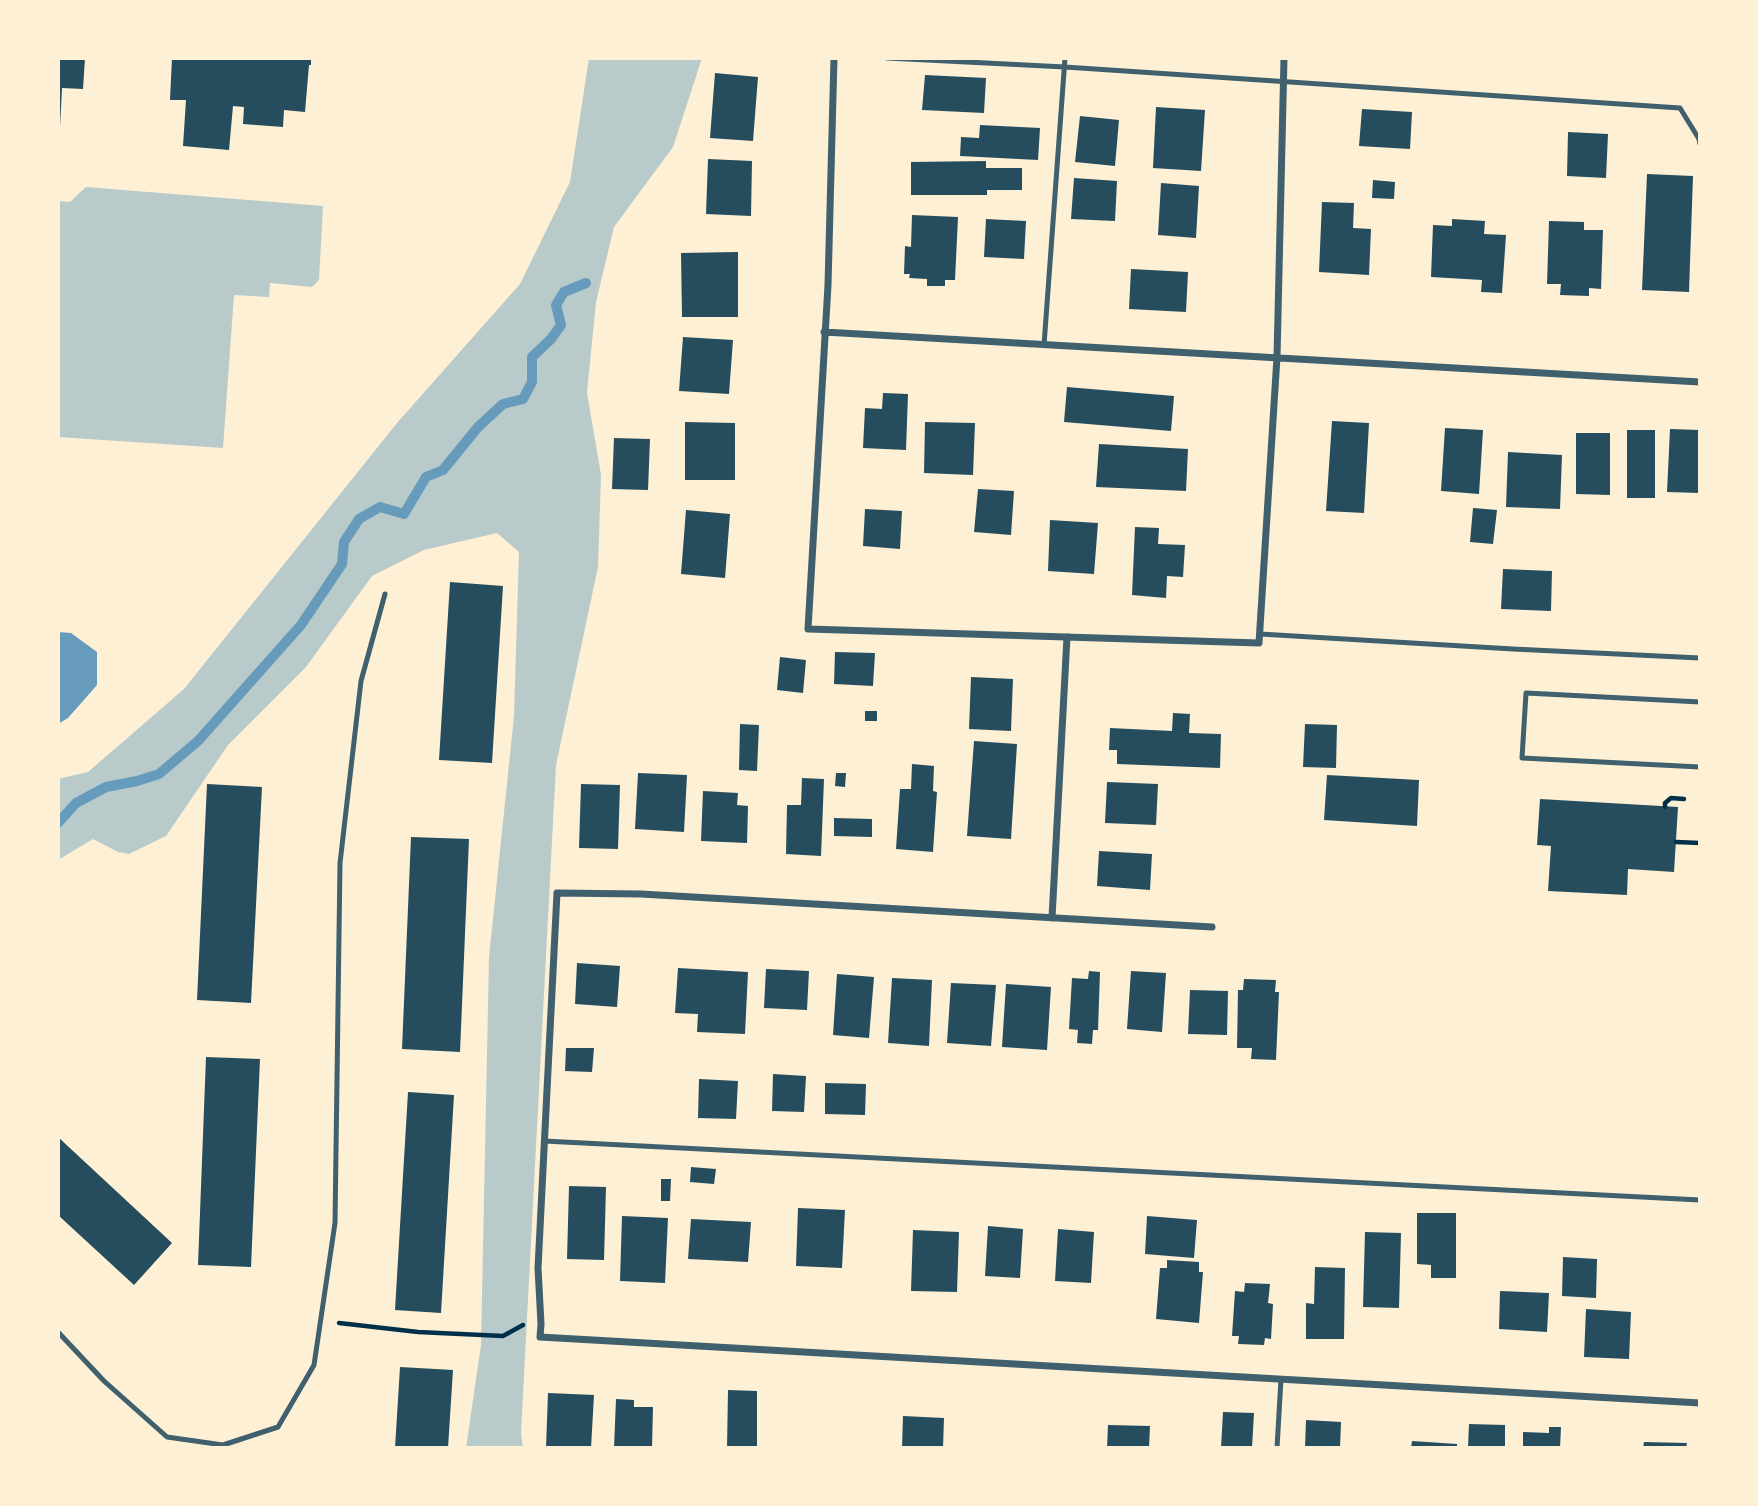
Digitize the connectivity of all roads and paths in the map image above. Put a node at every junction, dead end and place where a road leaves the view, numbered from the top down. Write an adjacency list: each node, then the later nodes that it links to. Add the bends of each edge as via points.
1 (834, 58): 8 (street)
2 (887, 58): 5 (lane)
3 (1065, 58): 5 (lane)
4 (1283, 58): 6 (street)
5 (1065, 67): 6 (lane); 9 (lane)
6 (1282, 82): 7 (lane, via 1680,108); 10 (street)
7 (1700, 144)
8 (824, 332): 9 (street); 14 (street, via 808,629)
9 (1044, 345): 10 (street)
10 (1278, 356): 11 (street); 13 (street)
11 (1700, 382)
12 (386, 594): 26 (lane, via 360,681 340,863 335,1223)
13 (1260, 634): 14 (street, via 1259,643); 15 (lane)
14 (1067, 637): 22 (street)
15 (1700, 658)
16 (1700, 702): 17 (lane, via 1526,693 1522,758)
17 (1700, 767)
18 (1685, 799): 19 (path, via 1671,798)
19 (1665, 807)
20 (1676, 842): 21 (path)
21 (1700, 844)
22 (1052, 918): 23 (street); 24 (street, via 557,893)
23 (1212, 927)
24 (544, 1141): 25 (lane); 27 (street, via 538,1268)
25 (1700, 1200)
26 (321, 1321): 27 (path, via 503,1336 528,1322); 28 (lane, via 314,1365 278,1427 223,1446 167,1437)
27 (541, 1324): 29 (street, via 540,1337)
28 (58, 1332)
29 (1281, 1379): 30 (street); 31 (lane)
30 (1700, 1403)
31 (1277, 1448)

